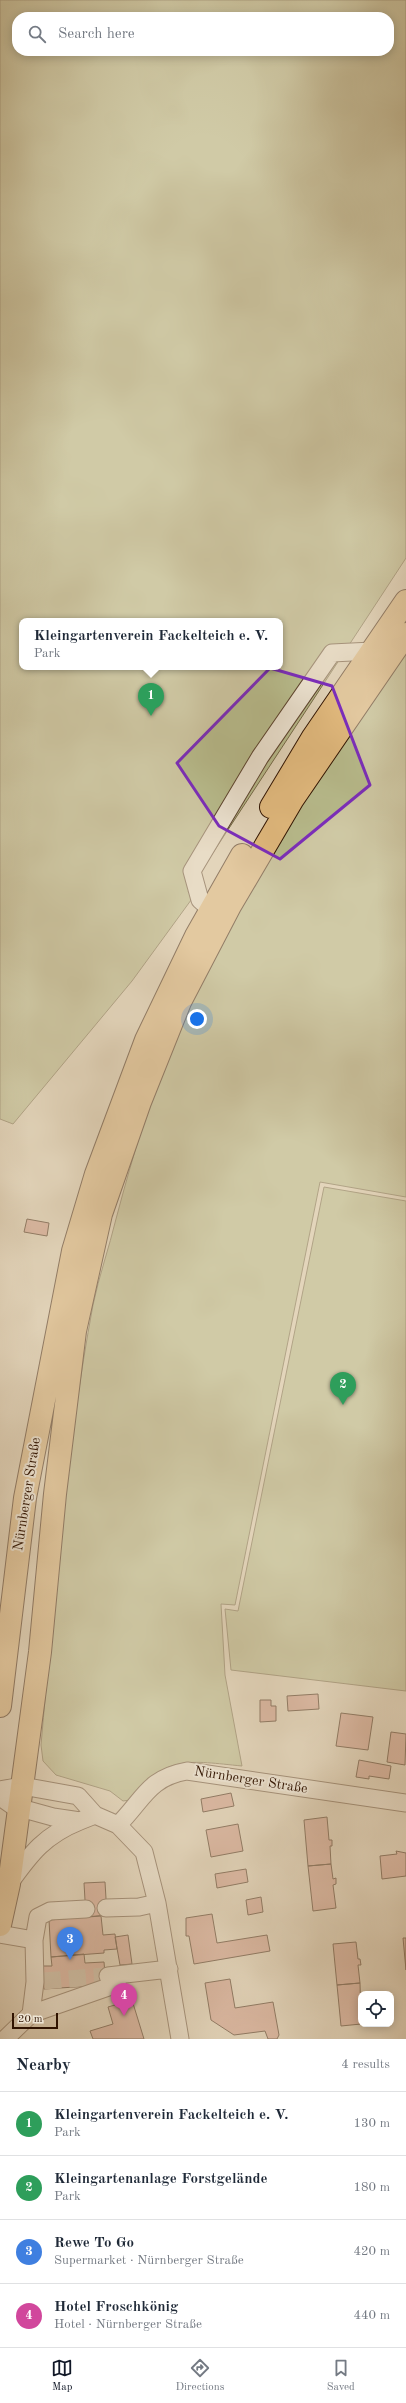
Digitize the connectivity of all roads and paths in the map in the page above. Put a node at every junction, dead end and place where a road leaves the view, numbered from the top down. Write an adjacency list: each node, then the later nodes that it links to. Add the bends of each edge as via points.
1 (406, 601): 3 (main road, Nürnberger Straße)
2 (406, 634): 6 (main road, via 293,799 230,906 180,1002 140,1102 101,1214 75,1331 55,1494 40,1652)
3 (372, 651): 4 (main road, Nürnberger Straße, via 313,737); 4 (street, via 332,653 260,757 192,871 200,900)
4 (210, 909): 5 (main road, Nürnberger Straße, via 146,1040 96,1174 73,1251 25,1498)
5 (0, 1706)
6 (22, 1786): 7 (street); 10 (main road); 11 (street, via 78,1796)
7 (0, 1790)
8 (0, 1797): 10 (street)
9 (406, 1803): 12 (street, Nürnberger Straße, via 187,1770 169,1774 153,1784)
10 (20, 1808): 11 (street, via 53,1817); 13 (main road)
11 (88, 1818): 12 (street); 13 (street, via 62,1828 39,1845)
12 (118, 1825): 14 (street, via 144,1852)
13 (9, 1884): 17 (main road)
14 (157, 1903): 15 (street, via 140,1907); 20 (street)
15 (106, 1908)
16 (86, 1909): 19 (street, via 50,1911 38,1917)
17 (0, 1925)
18 (0, 1934): 19 (street)
19 (34, 1940): 21 (street, via 39,1981)
20 (169, 1969): 21 (street, via 112,1975 117,1984); 23 (street)
21 (30, 2014): 22 (street)
22 (5, 2039)
23 (180, 2039)

